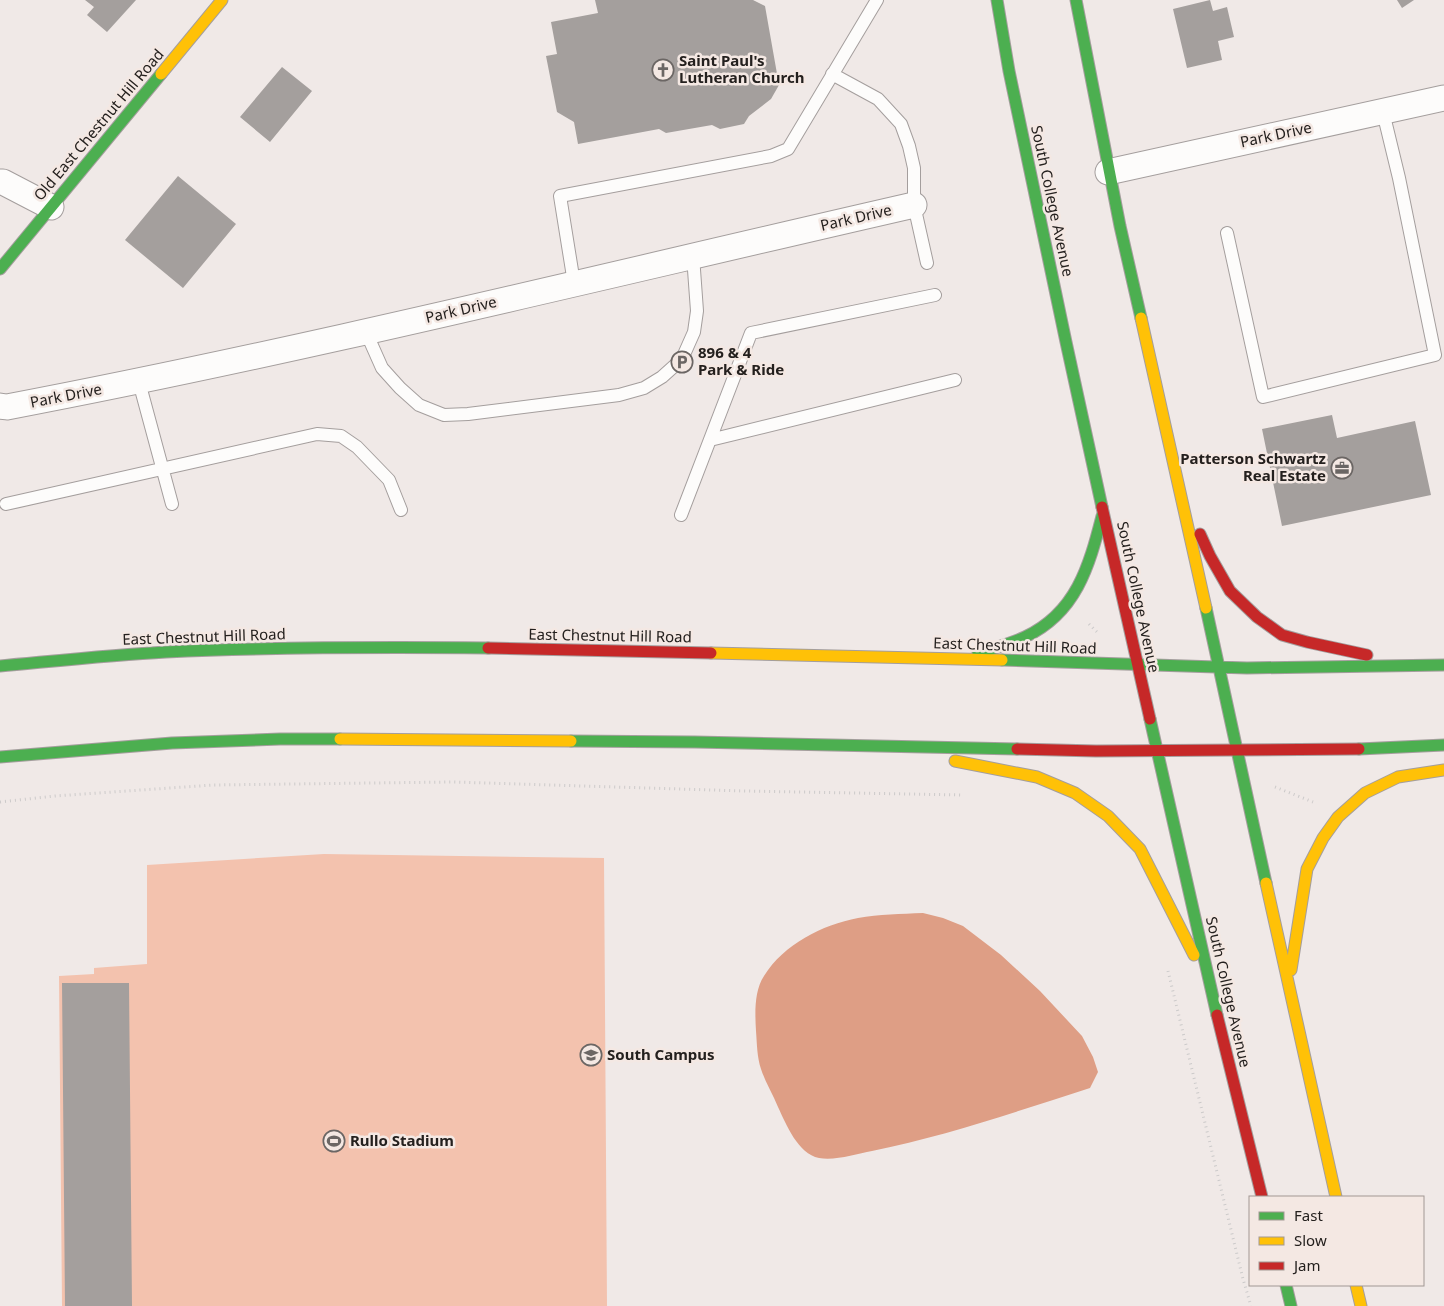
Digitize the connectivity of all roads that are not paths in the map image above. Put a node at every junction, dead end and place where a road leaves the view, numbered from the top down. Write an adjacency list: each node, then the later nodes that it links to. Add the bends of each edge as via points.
1 (222, 0): 11 (main road, Old East Chestnut Hill Road)
2 (877, 0): 5 (lane)
3 (998, 0): 28 (main road, South College Avenue, via 1011,80)
4 (1076, 0): 8 (main road)
5 (832, 74): 10 (lane, via 878,99 901,124 914,168); 16 (lane, via 788,149 771,156 560,196)
6 (1444, 98): 7 (street, Park Drive)
7 (1383, 112): 8 (street, Park Drive); 12 (lane, via 1400,178 1435,355 1263,396)
8 (1108, 172): 24 (main road)
9 (0, 182): 11 (street)
10 (914, 205): 13 (street, Park Drive); 14 (lane)
11 (51, 207): 15 (main road, Old East Chestnut Hill Road)
12 (1227, 233)
13 (693, 256): 16 (street, Park Drive); 18 (lane, via 697,310 694,332 682,359 644,388 619,395 444,415 419,405 400,388 382,368)
14 (927, 264)
15 (0, 269)
16 (574, 283): 18 (street, Park Drive)
17 (935, 295): 22 (lane, via 751,333)
18 (366, 332): 20 (street, Park Drive)
19 (955, 380): 22 (lane)
20 (139, 382): 21 (street, Park Drive); 23 (lane)
21 (2, 408)
22 (710, 440): 29 (lane)
23 (162, 468): 25 (lane); 26 (lane); 27 (lane, via 317,434 341,436 357,447 390,480)
24 (1178, 485): 35 (main road, via 1210,556 1230,591 1258,617 1282,635); 37 (main road)
25 (6, 504)
26 (172, 504)
27 (401, 510)
28 (1104, 510): 31 (main road, via 1089,566 1076,594 1056,618 1027,636); 33 (main road, South College Avenue)
29 (681, 515)
30 (0, 655): 32 (main road)
31 (961, 659): 32 (main road, East Chestnut Hill Road, via 384,647 154,654); 33 (main road, East Chestnut Hill Road)
32 (39, 662): 36 (main road, East Chestnut Hill Road)
33 (1137, 664): 37 (main road, East Chestnut Hill Road); 40 (main road, South College Avenue)
34 (1444, 664): 35 (main road)
35 (1414, 665): 37 (main road, East Chestnut Hill Road)
36 (0, 666)
37 (1219, 668): 41 (main road)
38 (1444, 745): 41 (main road)
39 (881, 746): 40 (main road); 42 (main road, via 280,739 172,743); 45 (main road, via 1037,777 1075,793 1108,816 1140,849)
40 (1158, 750): 41 (main road); 45 (main road, South College Avenue)
41 (1237, 750): 44 (main road)
42 (0, 757)
43 (1444, 770): 44 (main road, via 1398,777 1365,793 1338,816 1307,869)
44 (1289, 986): 47 (main road)
45 (1211, 990): 46 (main road, South College Avenue)
46 (1262, 1196)
47 (1336, 1196)
48 (1286, 1286): 50 (main road)
49 (1356, 1286): 51 (main road)
50 (1292, 1306)
51 (1361, 1306)

